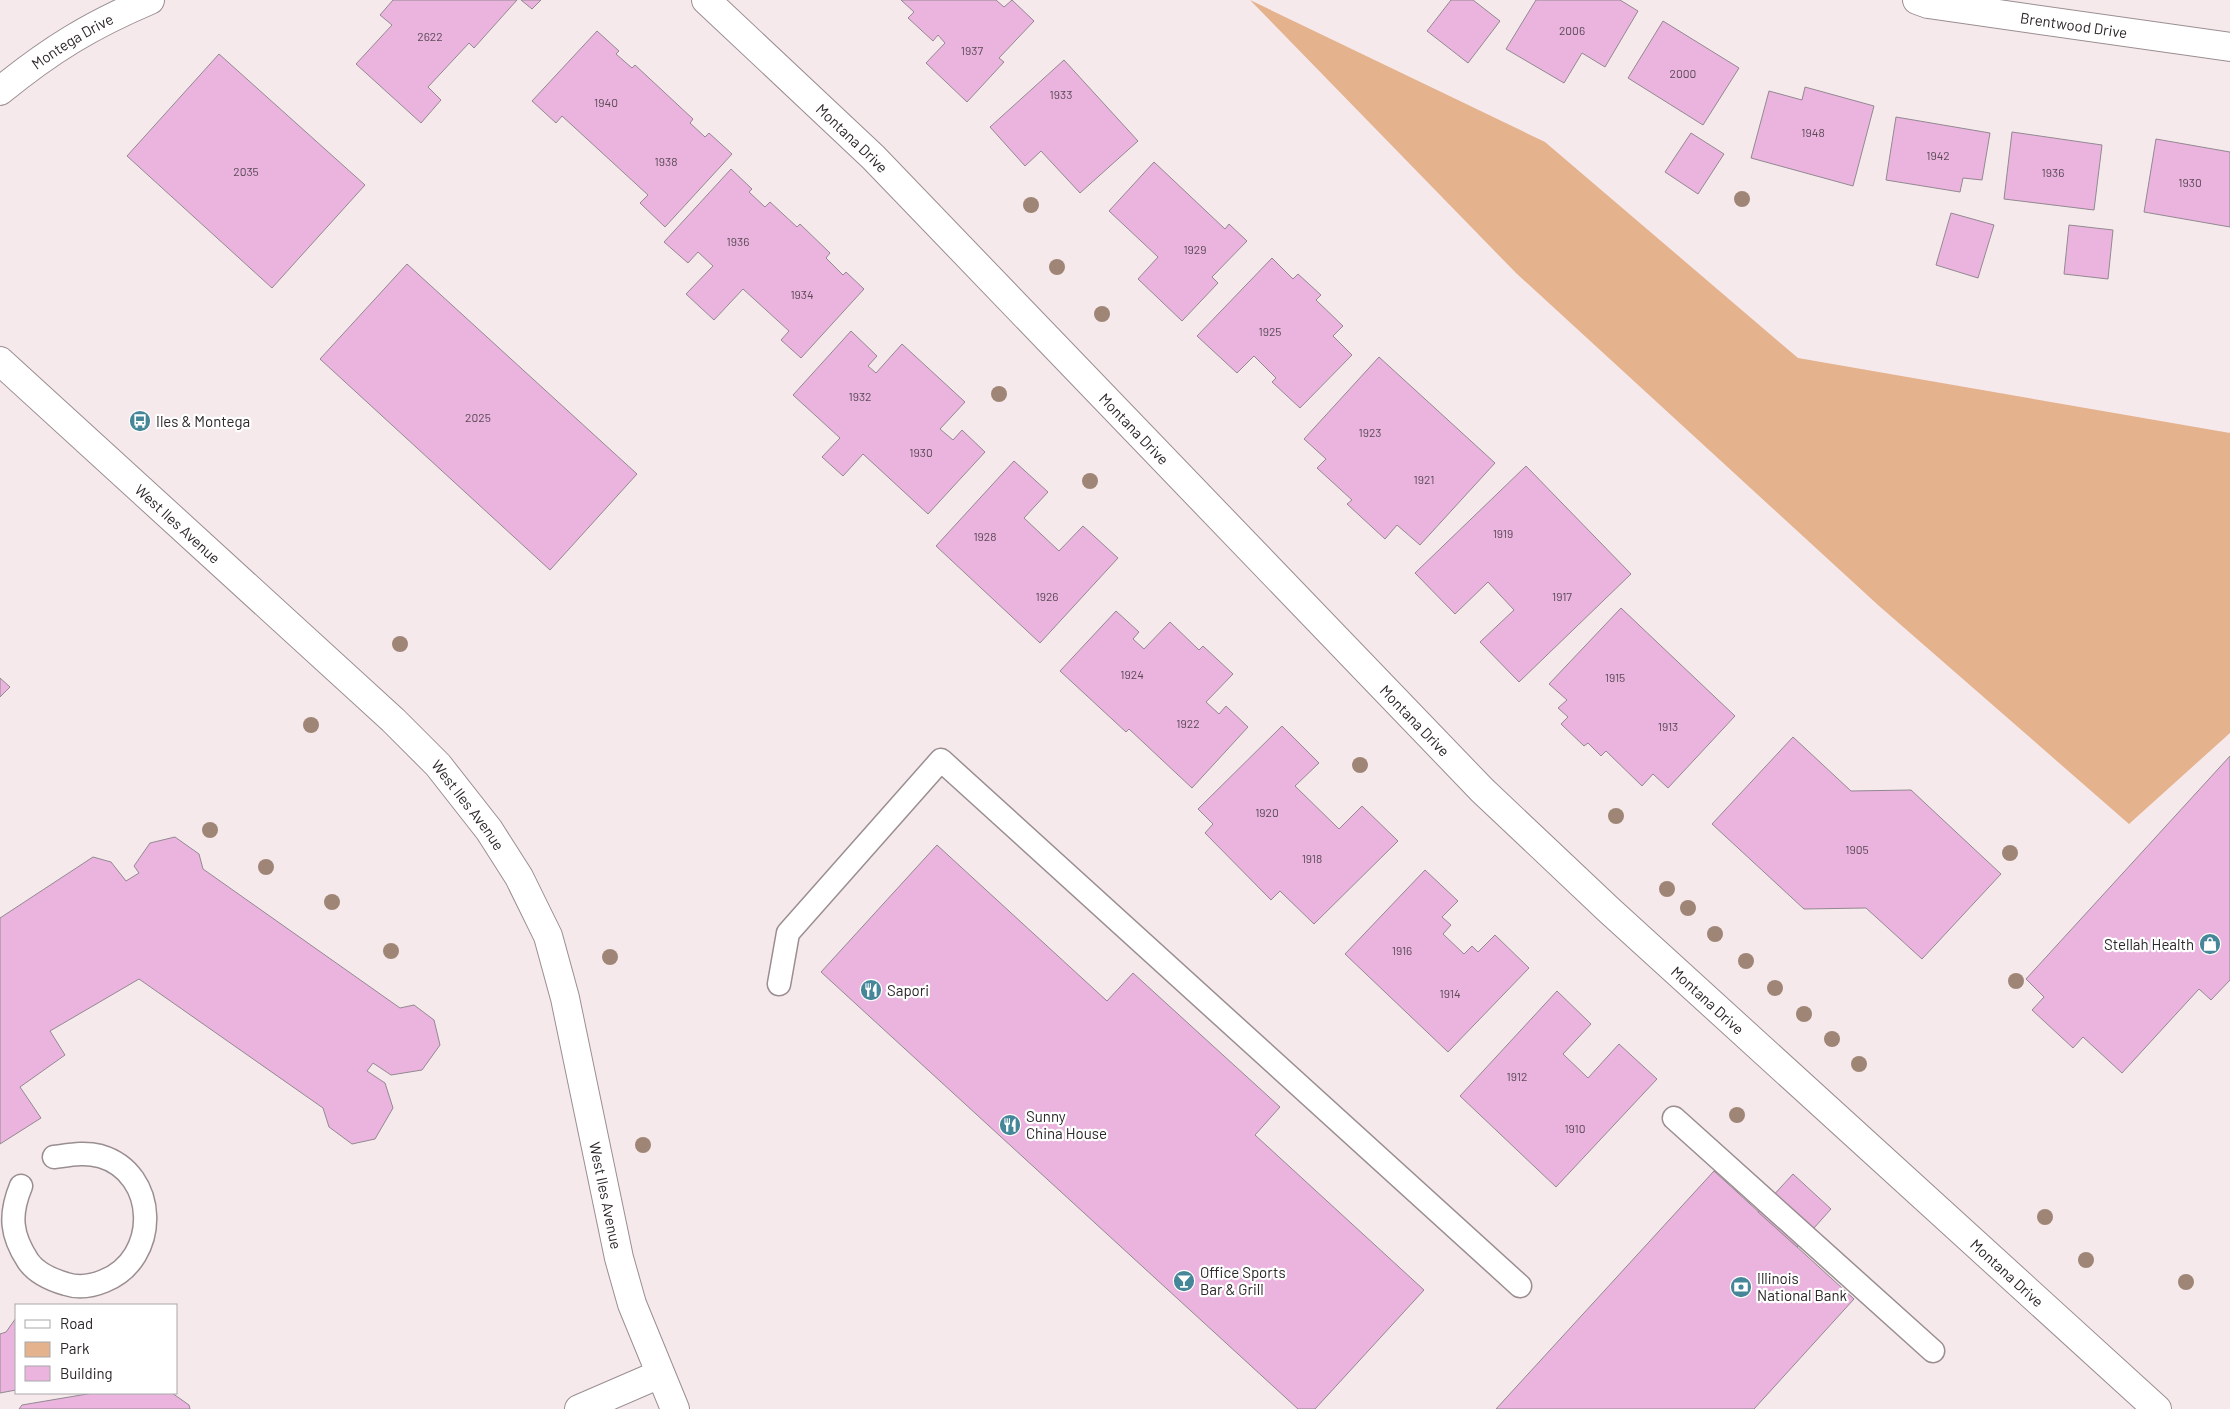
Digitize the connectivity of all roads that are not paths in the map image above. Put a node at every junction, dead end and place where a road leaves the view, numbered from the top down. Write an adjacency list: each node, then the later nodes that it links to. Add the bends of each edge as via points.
1 (150, 0): 5 (street, Montega Drive, via 88,28 33,63)
2 (706, 0): 17 (street, Montana Drive, via 873,158 1482,790 1609,910)
3 (1916, 0): 4 (street, Brentwood Drive, via 2046,22)
4 (2230, 47)
5 (0, 91)
6 (0, 361): 14 (street, West Iles Avenue, via 393,720 438,765 489,830 519,877 548,936 567,1007 619,1258 632,1304)
7 (779, 984): 12 (lane, via 788,933 941,760)
8 (1674, 1118): 13 (lane)
9 (54, 1157): 11 (lane, via 79,1153 101,1156 120,1166 144,1201 146,1223 142,1244 132,1262 114,1277 93,1286 70,1286 49,1279)
10 (22, 1186): 11 (lane, via 15,1201)
11 (9, 1247)
12 (1520, 1286)
13 (1933, 1351)
14 (660, 1374): 15 (street); 16 (street, West Iles Avenue)
15 (579, 1409)
16 (675, 1409)
17 (2157, 1409)

